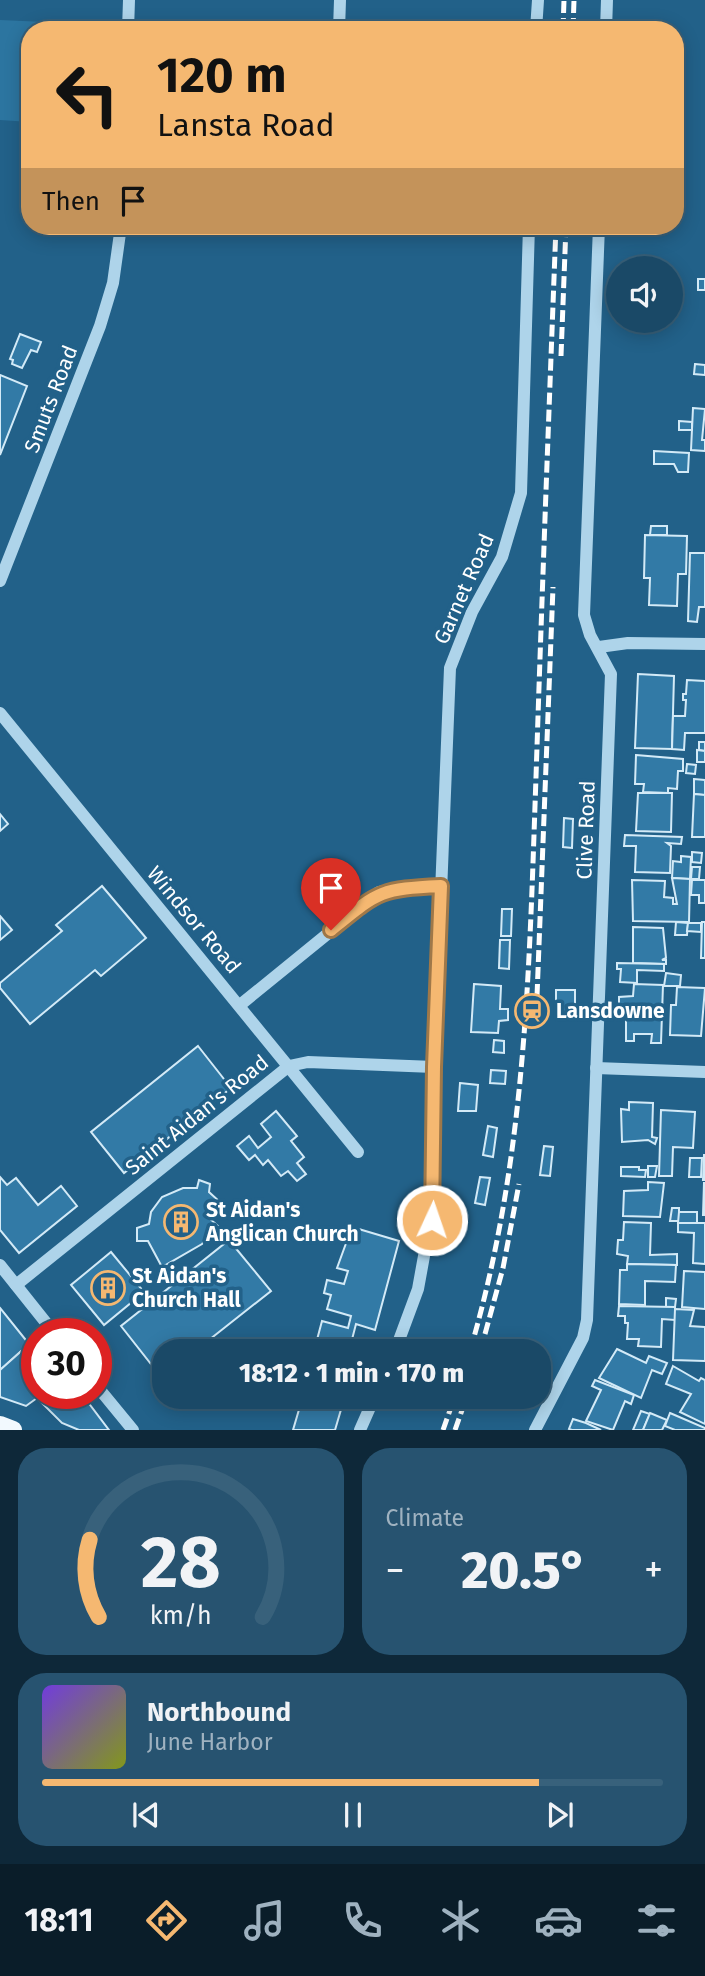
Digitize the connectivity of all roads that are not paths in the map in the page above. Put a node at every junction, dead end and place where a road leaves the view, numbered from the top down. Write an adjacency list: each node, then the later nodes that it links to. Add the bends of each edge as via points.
1 (129, 0): 5 (street)
2 (340, 0): 6 (street)
3 (538, 0): 7 (street)
4 (607, 0): 8 (street)
5 (128, 21)
6 (340, 21)
7 (537, 21)
8 (606, 21)
9 (120, 235): 12 (street, Smuts Road, via 113,283 100,326)
10 (529, 235): 16 (street, Garnet Road, via 521,493 502,557 472,612 450,668)
11 (599, 235): 14 (street, Clive Road, via 584,615)
12 (0, 581)
13 (705, 644): 14 (street)
14 (599, 647): 20 (street, Clive Road, via 611,674)
15 (0, 713): 17 (street, Windsor Road)
16 (441, 886): 17 (street, via 379,892); 19 (street, Garnet Road)
17 (240, 1005): 18 (street, Windsor Road)
18 (289, 1066): 19 (street, Saint Aidan's Road, via 309,1062); 22 (street, Windsor Road); 24 (street, Saint Aidan's Road)
19 (434, 1067): 26 (street, Garnet Road, via 432,1220 418,1289)
20 (596, 1068): 21 (street); 33 (street, Clive Road, via 586,1325)
21 (705, 1072)
22 (358, 1152)
23 (0, 1265): 24 (street)
24 (16, 1286): 25 (street)
25 (42, 1318)
26 (399, 1339)
27 (112, 1404): 31 (street)
28 (369, 1409): 32 (street)
29 (0, 1425): 30 (main road)
30 (13, 1430)
31 (133, 1430)
32 (360, 1430)
33 (535, 1430)

